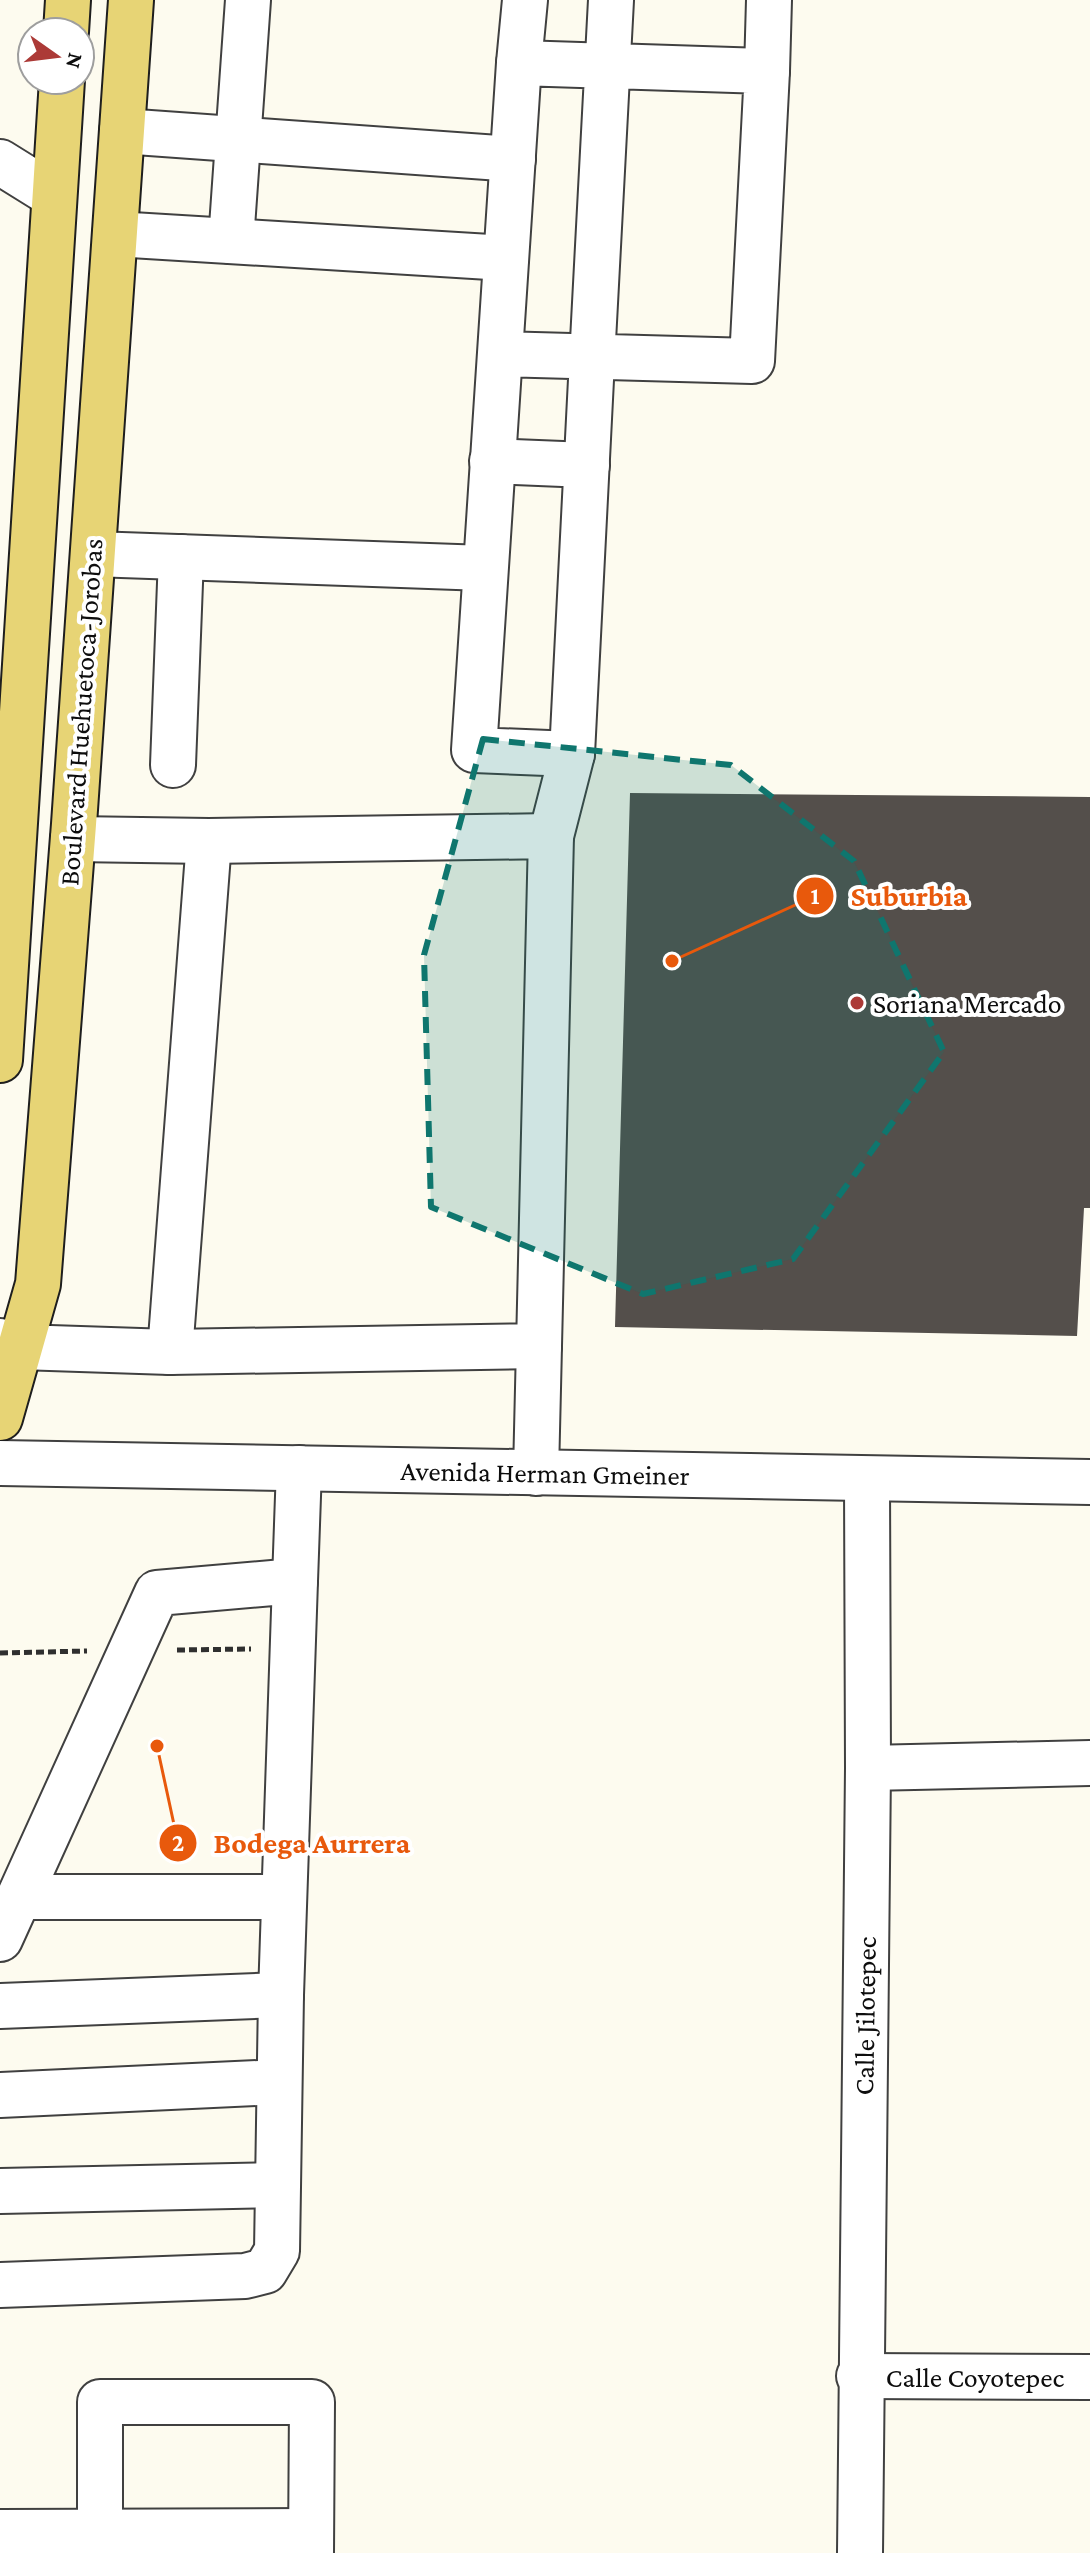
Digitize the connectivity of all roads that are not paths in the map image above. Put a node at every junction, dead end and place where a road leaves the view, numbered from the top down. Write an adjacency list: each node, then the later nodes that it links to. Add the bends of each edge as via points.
1 (131, 0): 10 (main road, Boulevard Huehuetoca-Jorobas)
2 (248, 0): 11 (street)
3 (525, 0): 6 (street)
4 (611, 0): 7 (street)
5 (769, 0): 8 (street)
6 (519, 63): 7 (street); 12 (street)
7 (607, 68): 8 (street); 19 (street)
8 (767, 71): 19 (street, via 752,361)
9 (61, 96): 14 (main road, Boulevard Huehuetoca-Jorobas)
10 (122, 131): 11 (street); 15 (main road, Boulevard Huehuetoca-Jorobas)
11 (237, 139): 12 (street); 16 (street)
12 (513, 159): 17 (street)
13 (0, 162): 14 (street)
14 (53, 195): 30 (main road, Boulevard Huehuetoca-Jorobas)
15 (115, 234): 16 (street); 22 (main road, Boulevard Huehuetoca-Jorobas)
16 (231, 241): 17 (street)
17 (506, 258): 18 (street)
18 (500, 354): 19 (street); 20 (street)
19 (592, 356): 21 (street)
20 (492, 461): 21 (street); 24 (street)
21 (587, 465): 25 (street)
22 (93, 554): 23 (street); 28 (main road, Boulevard Huehuetoca-Jorobas)
23 (181, 557): 24 (street); 26 (street)
24 (485, 568): 25 (street, via 474,750)
25 (572, 754): 27 (street)
26 (173, 765)
27 (551, 836): 29 (street); 32 (street)
28 (73, 839): 29 (street); 31 (main road, Boulevard Huehuetoca-Jorobas, via 38,1284)
29 (209, 841): 33 (street)
30 (2, 1031)
31 (10, 1344): 33 (street); 34 (main road, Boulevard Huehuetoca-Jorobas)
32 (539, 1346): 33 (street); 37 (street)
33 (170, 1352)
34 (0, 1418)
35 (0, 1463): 36 (street, Avenida Herman Gmeiner)
36 (299, 1468): 37 (street, Avenida Herman Gmeiner); 40 (street)
37 (536, 1473): 38 (street, Avenida Herman Gmeiner)
38 (867, 1479): 39 (street, Avenida Herman Gmeiner); 42 (street, Calle Jilotepec)
39 (1090, 1482)
40 (295, 1581): 43 (street, via 157,1593); 44 (street)
41 (1090, 1763): 42 (street)
42 (868, 1768): 53 (street, Calle Jilotepec)
43 (20, 1897): 44 (street); 45 (street)
44 (284, 1897): 46 (street)
45 (0, 1939)
46 (281, 1995): 47 (street); 48 (street)
47 (0, 2006)
48 (279, 2082): 49 (street); 50 (street)
49 (0, 2095)
50 (277, 2185): 51 (street); 52 (street, via 277,2251 265,2271)
51 (0, 2191)
52 (0, 2285)
53 (859, 2376): 54 (street, Calle Coyotepec); 59 (street, Calle Jilotepec)
54 (1090, 2377)
55 (0, 2532): 57 (street)
56 (100, 2532): 57 (street); 58 (street); 58 (street, via 100,2402 312,2402)
57 (53, 2542)
58 (311, 2542)
59 (860, 2553)

